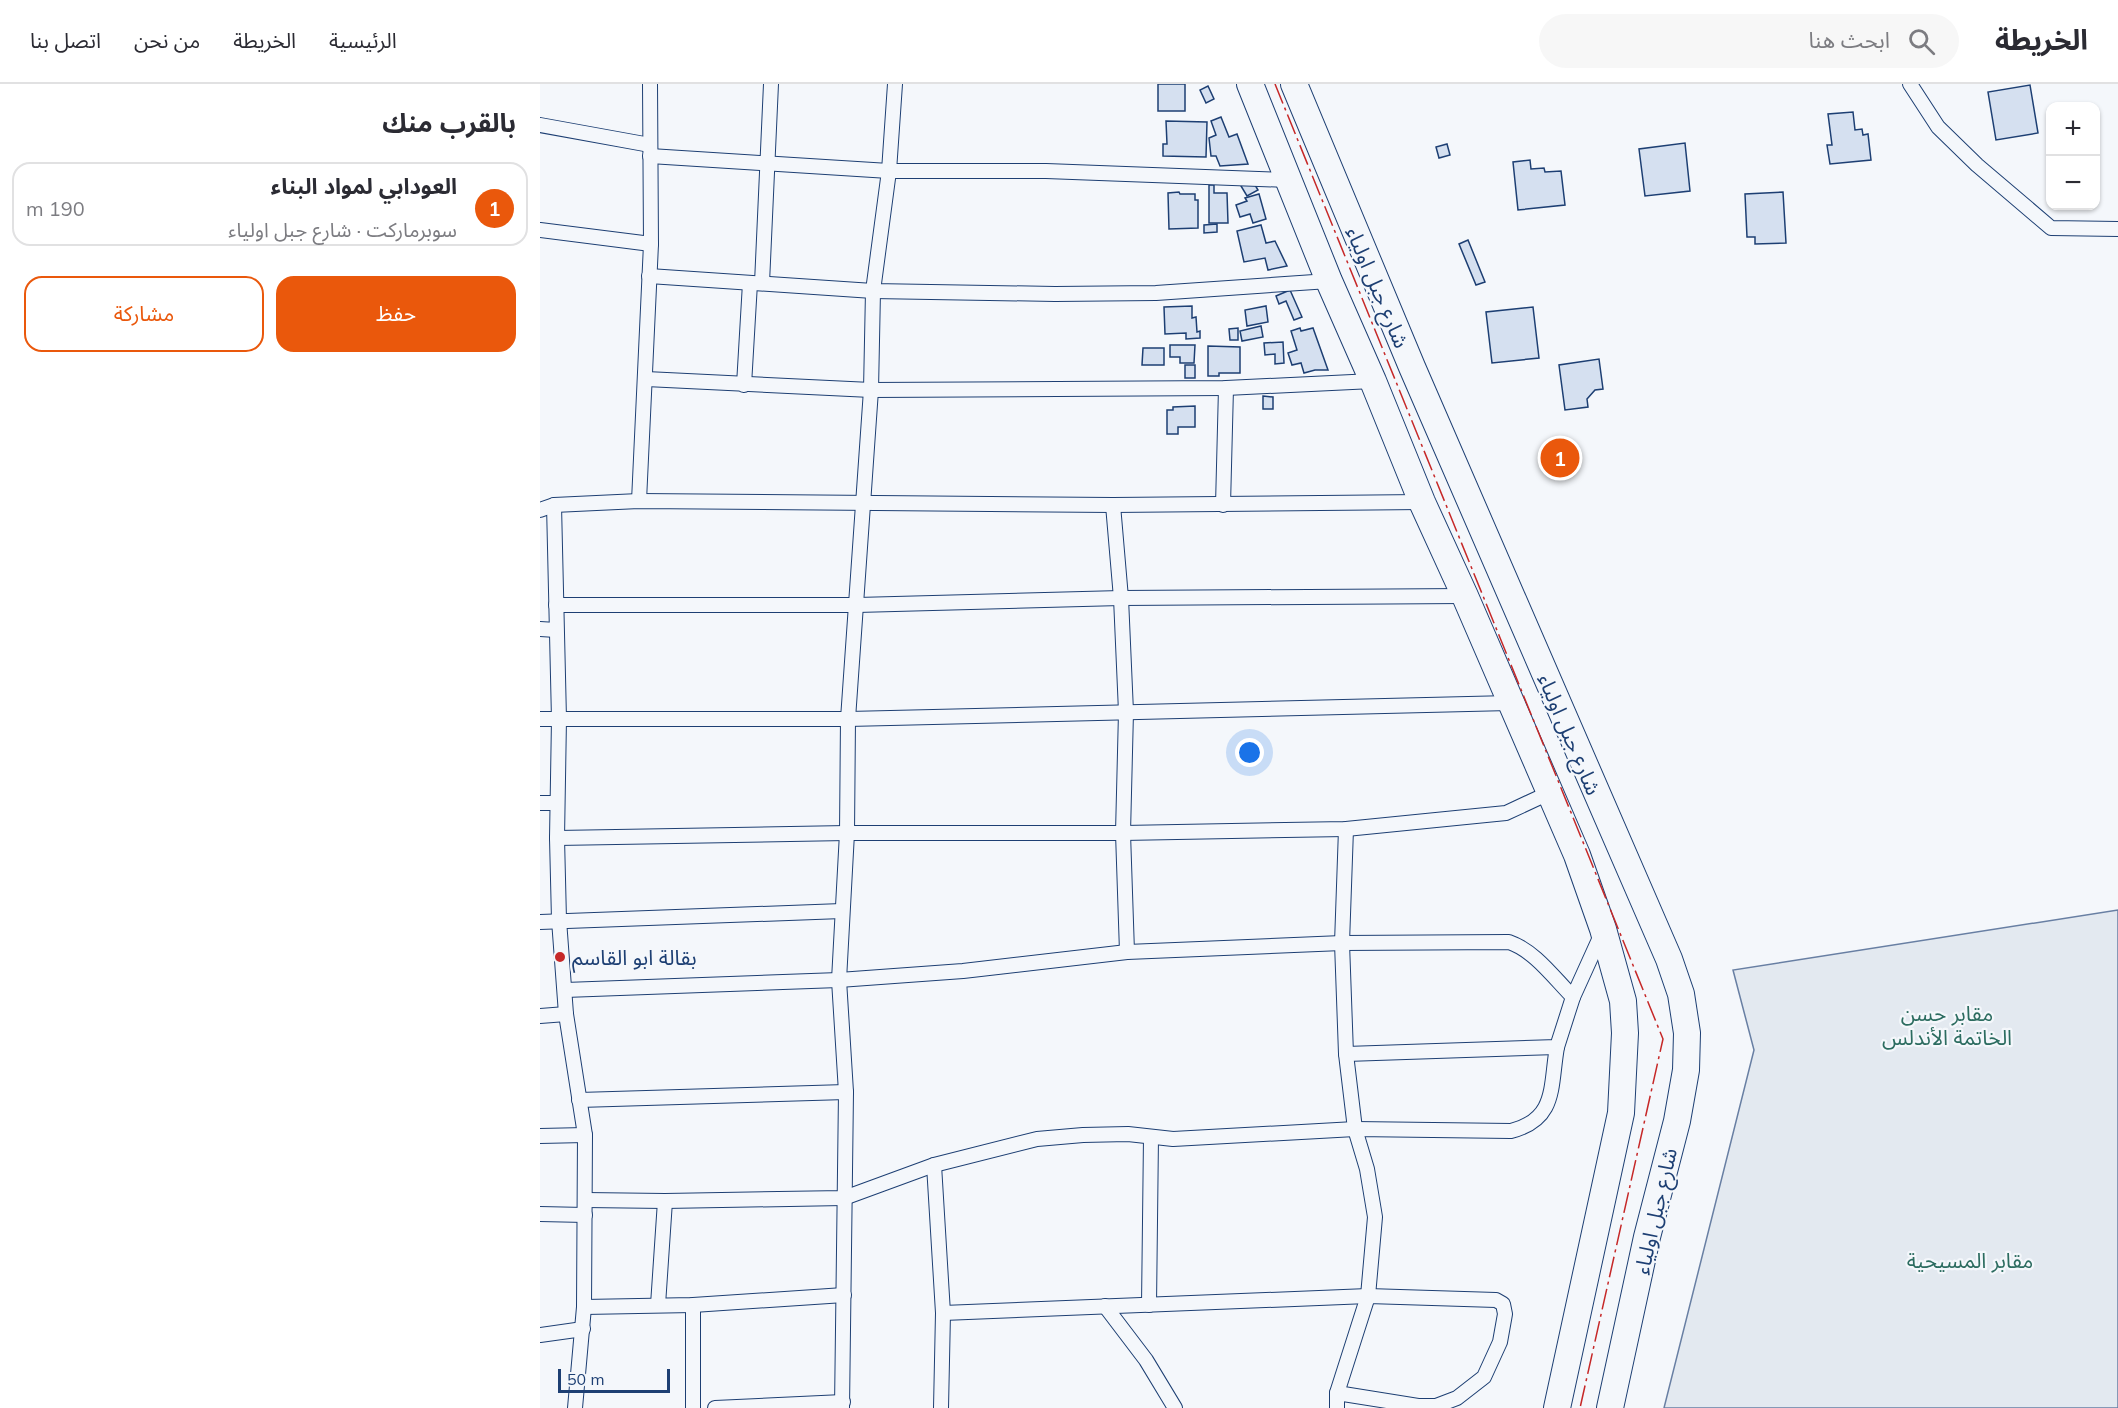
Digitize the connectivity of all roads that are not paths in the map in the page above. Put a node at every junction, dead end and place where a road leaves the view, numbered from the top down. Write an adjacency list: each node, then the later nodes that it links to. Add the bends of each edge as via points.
1 (650, 84): 8 (street)
2 (771, 84): 9 (street)
3 (895, 84): 10 (street)
4 (1250, 84): 11 (highway, شارع جبل اولياء)
5 (1294, 84): 93 (highway, شارع جبل اولياء, via 1681,994 1687,1033 1686,1070)
6 (1910, 84): 12 (street, via 1938,127 2051,228)
7 (540, 125): 8 (street)
8 (650, 151): 9 (street); 14 (street)
9 (766, 165): 10 (street); 17 (street)
10 (889, 171): 11 (street, via 1046,171); 18 (street)
11 (1288, 180): 16 (highway, شارع جبل اولياء)
12 (2118, 229)
13 (540, 230): 14 (street)
14 (651, 244): 15 (street)
15 (649, 276): 17 (street); 19 (street)
16 (1329, 281): 18 (street, via 1156,293); 20 (highway, شارع جبل اولياء)
17 (756, 283): 18 (street); 21 (street)
18 (873, 291): 23 (street)
19 (646, 379): 21 (street); 24 (street)
20 (1373, 381): 22 (street); 26 (highway, شارع جبل اولياء)
21 (744, 385): 23 (street)
22 (1226, 388): 23 (street); 29 (street)
23 (870, 390): 25 (street)
24 (639, 501): 25 (street); 27 (street)
25 (864, 502): 28 (street); 34 (street)
26 (1422, 502): 29 (street); 31 (highway, شارع جبل اولياء)
27 (554, 505): 30 (street); 33 (street)
28 (1113, 505): 29 (street); 32 (street)
29 (1223, 505)
30 (540, 510)
31 (1465, 596): 32 (street); 37 (highway, شارع جبل اولياء)
32 (1121, 598): 34 (street); 38 (street)
33 (556, 605): 34 (street); 36 (street)
34 (857, 605): 41 (street)
35 (540, 629): 36 (street)
36 (556, 630): 40 (street)
37 (1509, 703): 38 (street); 42 (highway, شارع جبل اولياء)
38 (1126, 712): 41 (street); 47 (street)
39 (540, 719): 40 (street)
40 (558, 719): 41 (street); 43 (street)
41 (848, 719): 46 (street)
42 (1549, 793): 45 (street, via 1506,813); 52 (highway, شارع جبل اولياء, via 1577,855)
43 (557, 802): 44 (street); 48 (street)
44 (540, 803)
45 (1347, 828): 47 (street); 53 (street)
46 (847, 833): 47 (street); 48 (street); 49 (street)
47 (1123, 833): 54 (street)
48 (557, 838): 50 (street)
49 (842, 911): 50 (street); 55 (street)
50 (559, 920): 51 (street); 56 (street)
51 (540, 922)
52 (1603, 929): 57 (street); 92 (highway, شارع جبل اولياء, via 1623,1001 1621,1113)
53 (1342, 943): 54 (street); 57 (street, via 1509,942 1521,946); 61 (street)
54 (1127, 952): 55 (street, via 963,971)
55 (839, 980): 56 (street); 62 (street)
56 (565, 990): 58 (street)
57 (1573, 997): 60 (street)
58 (566, 1014): 59 (street); 63 (street)
59 (540, 1016)
60 (1557, 1047): 61 (street); 64 (street, via 1547,1106 1539,1118 1524,1127 1511,1131)
61 (1346, 1054): 64 (street)
62 (846, 1092): 63 (street); 69 (street)
63 (579, 1100): 65 (street)
64 (1355, 1129): 67 (street); 75 (street, via 1375,1217)
65 (585, 1135): 66 (street); 70 (street)
66 (540, 1136)
67 (1151, 1137): 68 (street, via 1128,1134 1037,1139); 78 (street)
68 (934, 1165): 69 (street); 81 (street)
69 (844, 1198): 71 (street); 74 (street)
70 (585, 1200): 71 (street); 73 (street)
71 (665, 1201): 76 (street)
72 (540, 1214): 73 (street)
73 (585, 1215): 80 (street)
74 (844, 1295): 77 (street); 85 (street)
75 (1368, 1296): 78 (street); 84 (street); 84 (street, via 1496,1300 1503,1304 1505,1314 1500,1342 1484,1377 1457,1398 1436,1406)
76 (658, 1305): 77 (street); 80 (street)
77 (693, 1305): 87 (street)
78 (1149, 1305): 79 (street)
79 (1106, 1306): 81 (street); 90 (street)
80 (584, 1307): 82 (street)
81 (943, 1312): 89 (street)
82 (583, 1329): 83 (street); 86 (street)
83 (540, 1335)
84 (1337, 1394): 91 (street)
85 (843, 1405): 88 (street)
86 (575, 1408)
87 (693, 1408)
88 (716, 1408)
89 (941, 1408)
90 (1175, 1408)
91 (1337, 1408)
92 (1557, 1408)
93 (1610, 1408)

